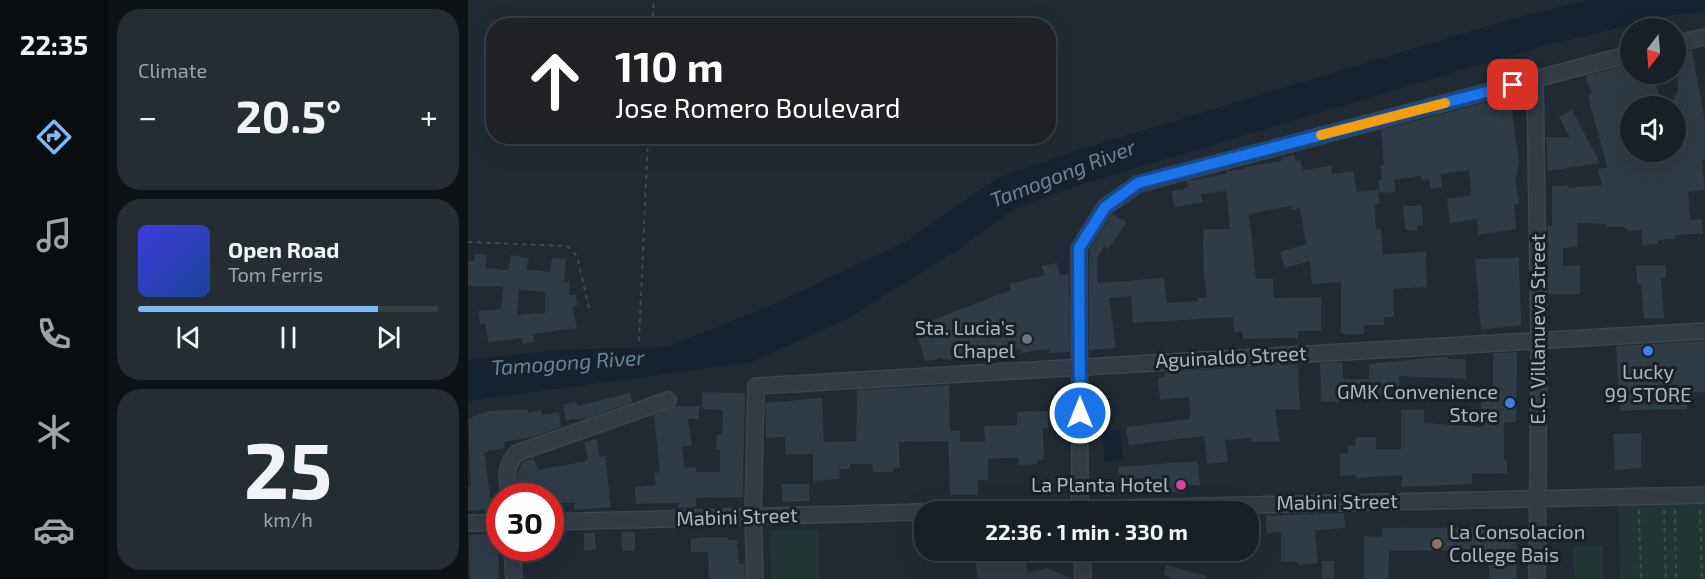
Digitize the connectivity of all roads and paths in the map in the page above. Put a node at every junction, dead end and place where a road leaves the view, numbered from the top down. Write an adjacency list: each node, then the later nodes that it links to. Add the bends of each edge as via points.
1 (654, 0): 2 (path)
2 (653, 18)
3 (1705, 37): 4 (street)
4 (1686, 41)
5 (1620, 57): 6 (street)
6 (1535, 79): 11 (street, E.C. Villanueva Street); 13 (street, via 1138,183 1105,207 1079,248)
7 (648, 144): 12 (path)
8 (468, 242): 9 (path, via 567,246 577,256)
9 (589, 308)
10 (1705, 331): 11 (street, Aguinaldo Street)
11 (1539, 340): 13 (street, Aguinaldo Street); 19 (street, E.C. Villanueva Street)
12 (639, 341)
13 (1080, 366): 20 (street); 23 (street, Aguinaldo Street, via 756,386)
14 (668, 400): 15 (street, via 517,453 510,460)
15 (508, 483)
16 (1702, 495): 18 (street, Mabini Street); 36 (path)
17 (1638, 496): 18 (street, Mabini Street); 19 (street, Mabini Street); 33 (path)
18 (1669, 496): 34 (path); 35 (path)
19 (1538, 499): 21 (street, Mabini Street); 32 (street, E.C. Villanueva Street)
20 (1080, 501)
21 (1259, 505)
22 (914, 512): 23 (street, Mabini Street)
23 (753, 517): 24 (street, Mabini Street); 30 (street)
24 (564, 522)
25 (468, 523): 26 (street)
26 (486, 523)
27 (513, 561): 29 (street)
28 (1082, 561): 31 (street)
29 (514, 579)
30 (755, 579)
31 (1083, 579)
32 (1537, 579)
33 (1641, 579)
34 (1666, 579)
35 (1676, 579)
36 (1702, 579)

